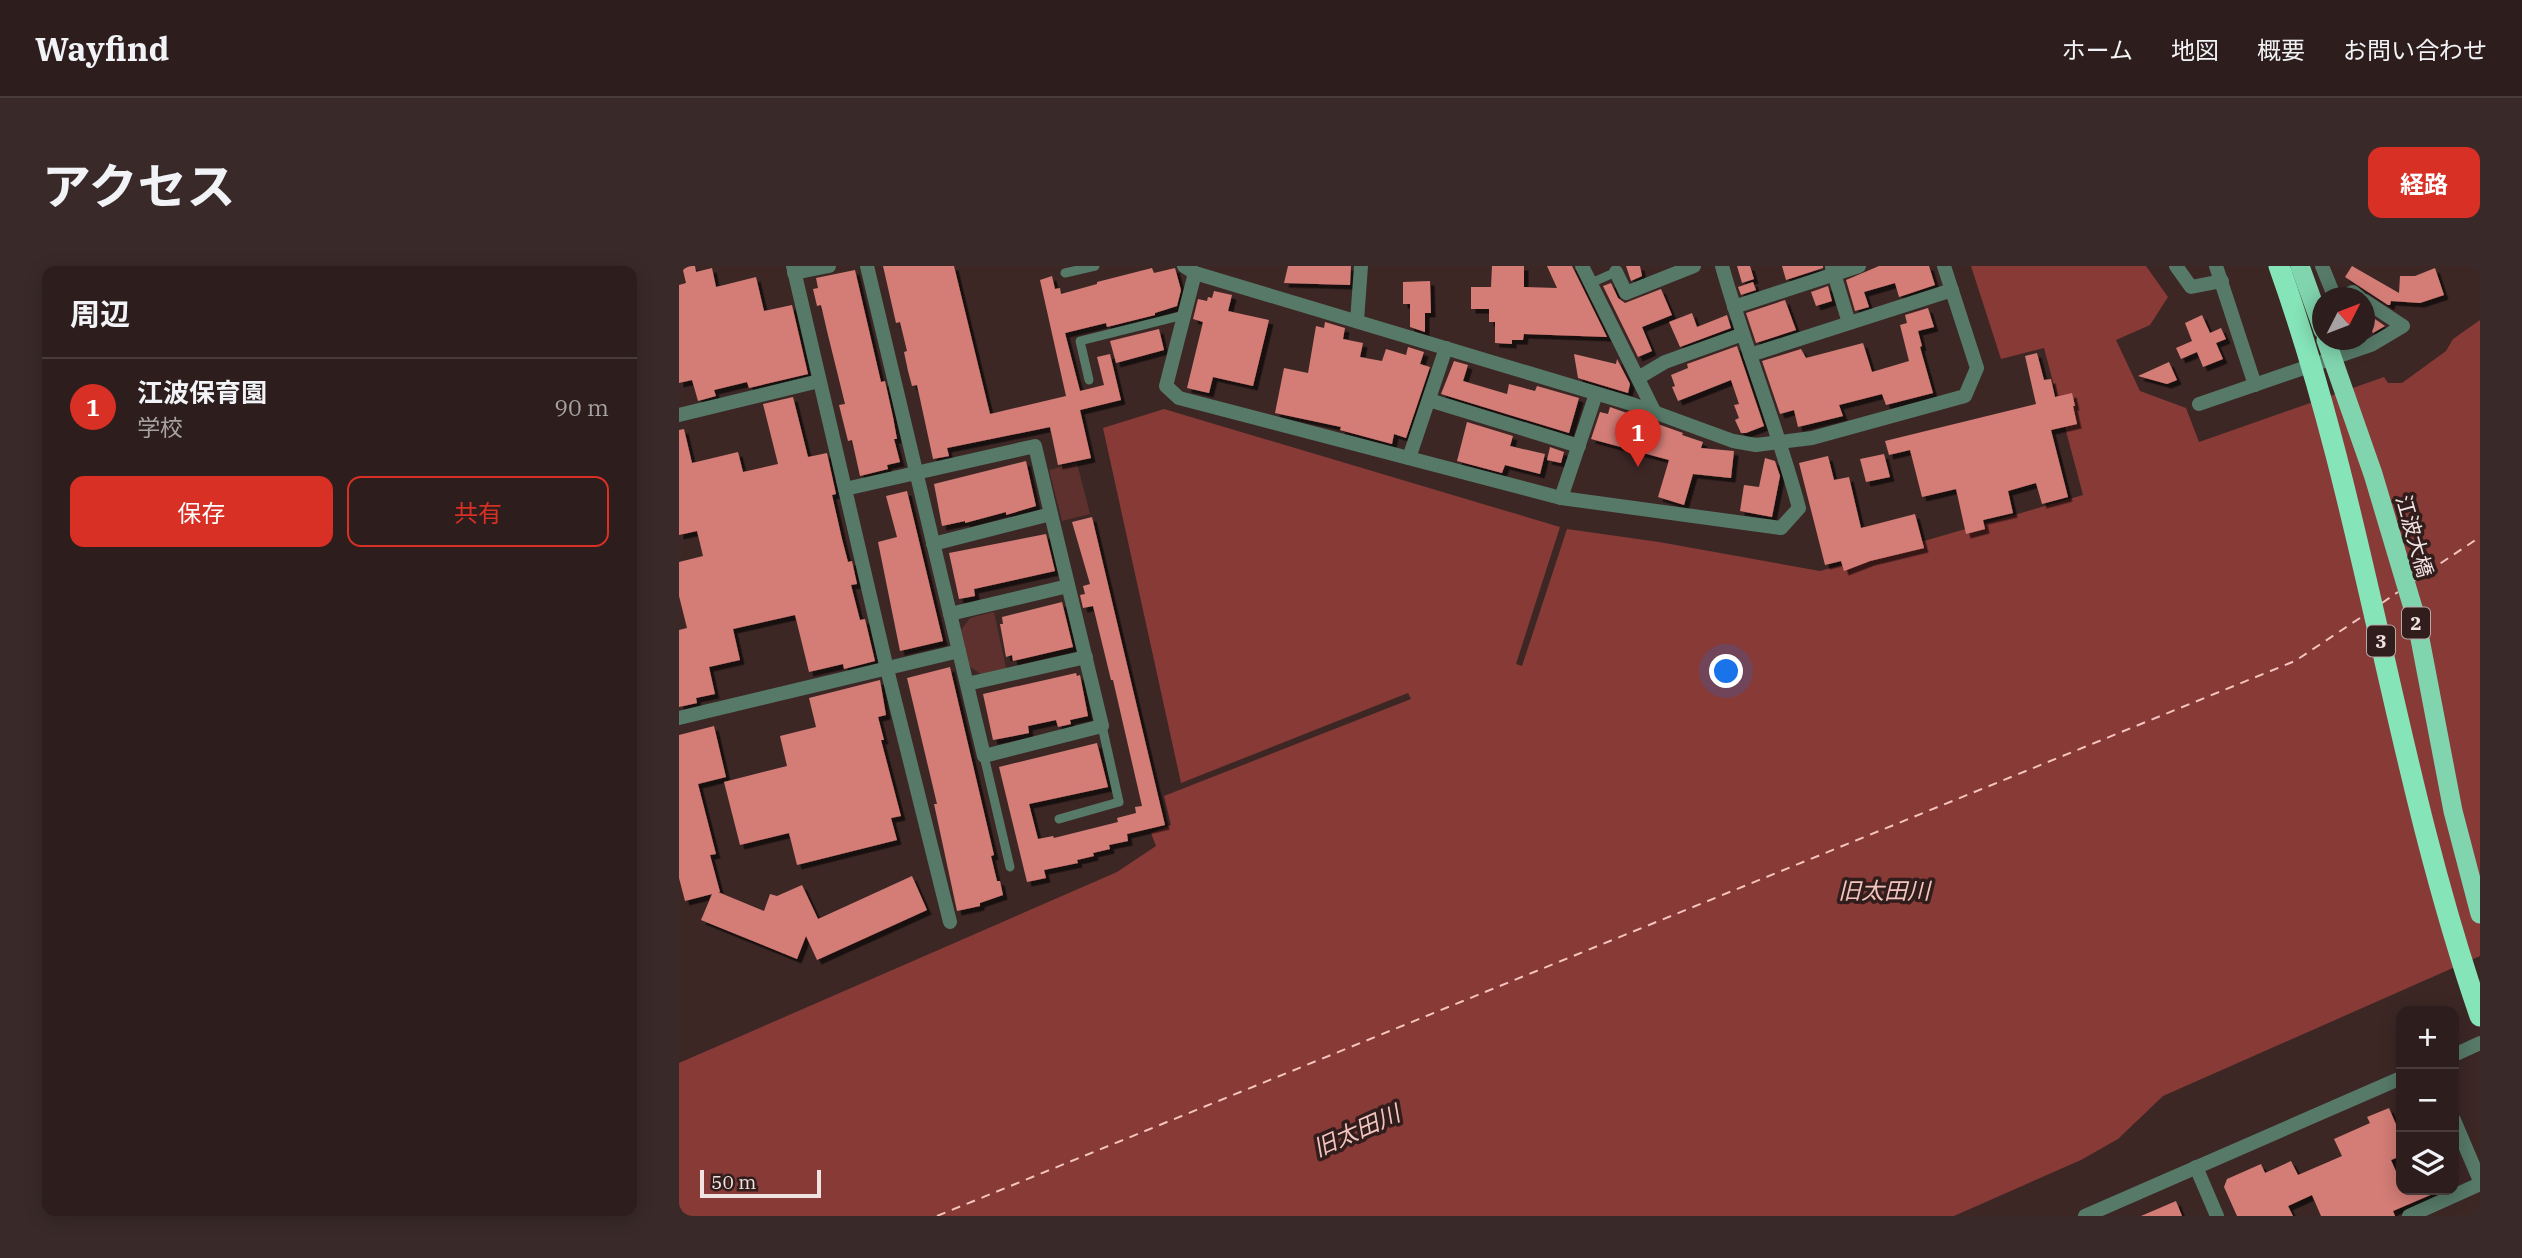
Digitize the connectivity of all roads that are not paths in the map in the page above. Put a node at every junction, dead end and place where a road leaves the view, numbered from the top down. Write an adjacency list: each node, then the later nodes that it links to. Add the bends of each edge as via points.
1 (829, 266): 15 (street)
2 (867, 266): 48 (street)
3 (1095, 266): 19 (lane)
4 (1361, 266): 28 (street)
5 (1582, 266): 21 (street)
6 (1695, 266): 18 (street, via 1626,293)
7 (1722, 266): 25 (street)
8 (1859, 266): 17 (street)
9 (1944, 266): 23 (street)
10 (2176, 266): 20 (street, via 2191,287)
11 (2216, 266): 20 (street)
12 (2279, 266): 66 (highway, 3, via 2326,421 2434,868)
13 (2300, 266): 24 (highway)
14 (2322, 266): 22 (street)
15 (794, 270): 38 (street)
16 (1199, 270): 27 (street); 28 (street)
17 (1833, 270): 25 (street); 29 (street)
18 (1616, 272): 21 (lane)
19 (1065, 273)
20 (2222, 281): 39 (street)
21 (1591, 284): 36 (street)
22 (2332, 287)
23 (1952, 290): 29 (street); 45 (street, via 1977,368 1965,396)
24 (2312, 301)
25 (1734, 307): 30 (street)
26 (2375, 308): 31 (street, via 2403,326)
27 (1184, 315): 37 (lane, via 1080,341); 47 (street, via 1166,386 1179,398)
28 (1357, 321): 32 (street)
29 (1849, 323): 35 (street)
30 (1743, 334): 35 (street); 36 (street, via 1665,362)
31 (2375, 343)
32 (1446, 348): 40 (street); 41 (street)
33 (2330, 350): 64 (highway, 江波大橋 / 2, via 2416,618 2453,811)
34 (2340, 350): 39 (street)
35 (1750, 355): 45 (street)
36 (1637, 378): 43 (street)
37 (1089, 380)
38 (819, 381): 44 (street); 49 (street)
39 (2255, 385): 42 (street)
40 (1596, 394): 43 (street); 46 (street)
41 (1429, 400): 46 (street); 47 (street)
42 (2199, 404)
43 (1655, 413): 45 (street, via 1733,441)
44 (679, 415)
45 (1781, 443): 50 (street, via 1798,508 1781,528)
46 (1579, 446): 50 (street)
47 (1409, 458): 50 (street)
48 (916, 473): 49 (street); 51 (street, via 1035,446); 52 (street)
49 (845, 489): 57 (street)
50 (1562, 498)
51 (1051, 514): 52 (street); 53 (street)
52 (933, 544): 54 (street)
53 (1068, 586): 54 (street); 56 (street)
54 (950, 614): 55 (street)
55 (959, 651): 57 (street); 58 (street)
56 (1086, 657): 58 (street); 60 (street)
57 (887, 669): 59 (street); 65 (street)
58 (967, 684): 61 (street)
59 (679, 718)
60 (1103, 726): 61 (street); 62 (lane, via 1119,802)
61 (984, 756): 63 (lane)
62 (1059, 819)
63 (1010, 867)
64 (2480, 914)
65 (950, 922)
66 (2480, 1016)
67 (2480, 1043): 68 (street)
68 (2459, 1053)
69 (2396, 1080): 71 (street)
70 (2459, 1132): 72 (street)
71 (2196, 1167): 73 (street); 74 (street)
72 (2480, 1183): 75 (street)
73 (2085, 1216)
74 (2217, 1216)
75 (2409, 1216)

